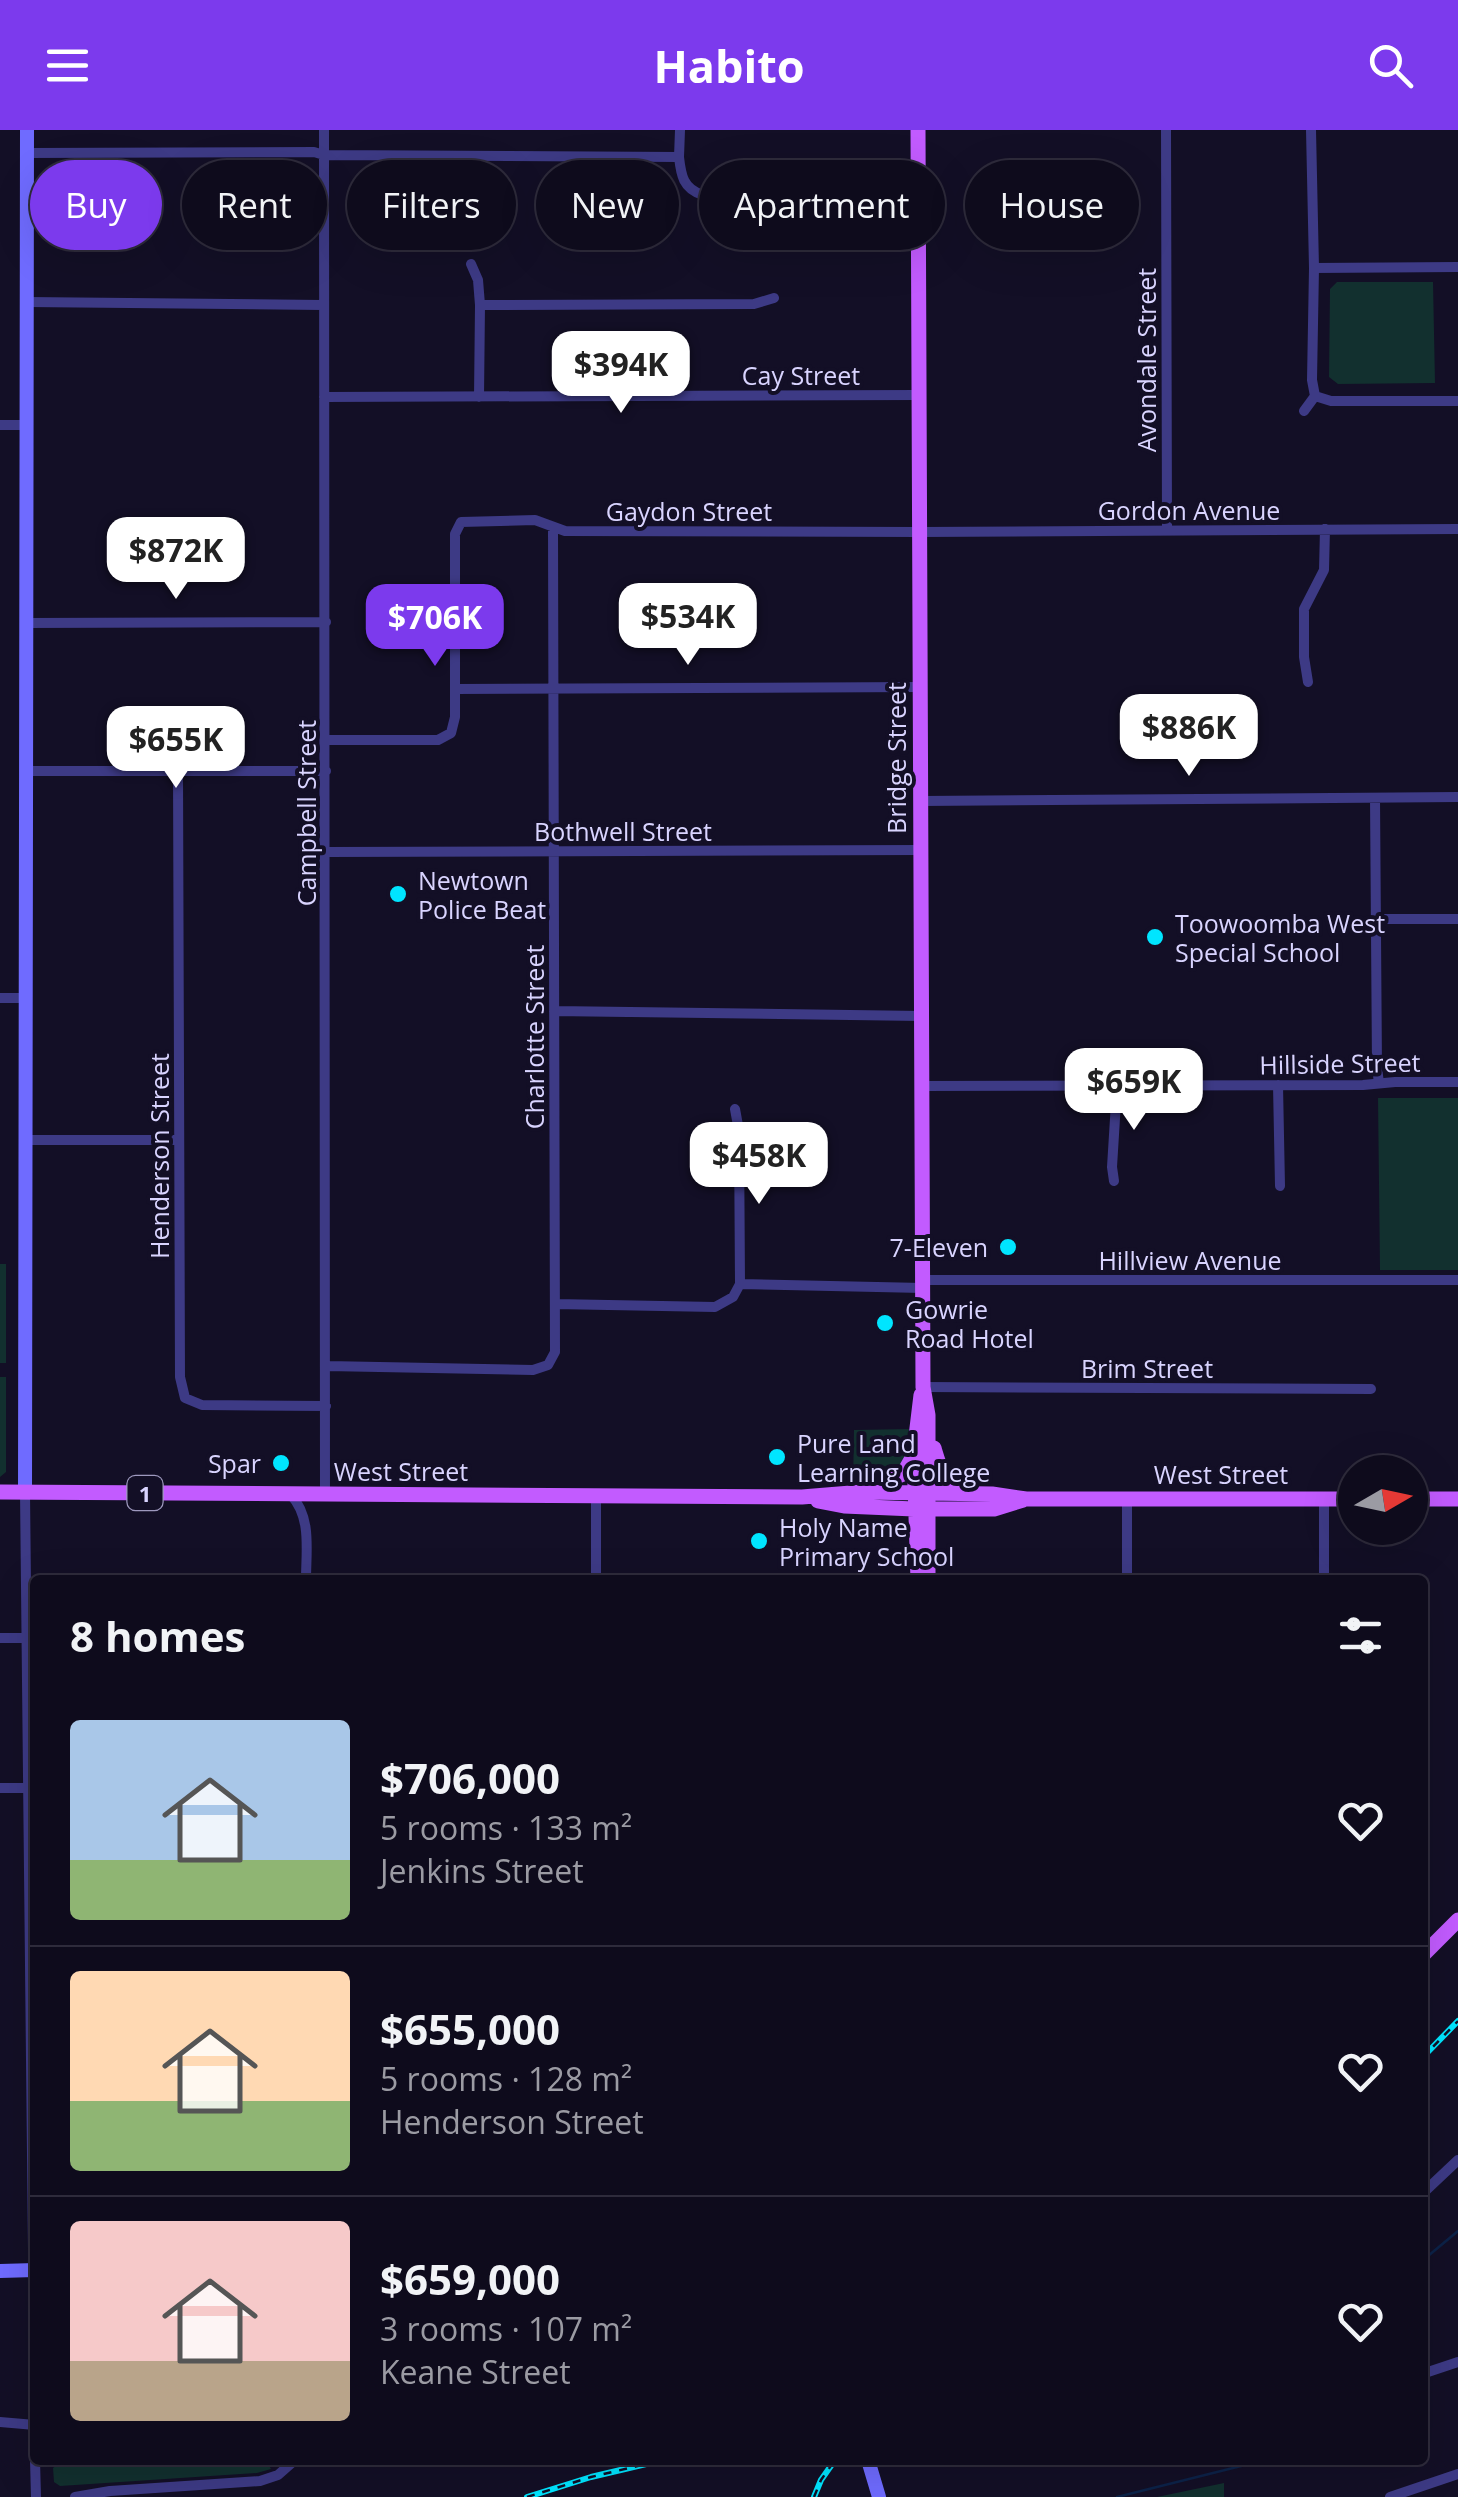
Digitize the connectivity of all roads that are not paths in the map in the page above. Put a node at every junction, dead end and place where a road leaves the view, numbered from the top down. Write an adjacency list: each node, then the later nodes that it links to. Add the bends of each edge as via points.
1 (27, 130): 7 (street)
2 (324, 130): 8 (street, Campbell Street)
3 (680, 130): 9 (street)
4 (918, 130): 10 (main road, Bridge Street)
5 (1166, 130): 31 (street, Avondale Street)
6 (1312, 130): 15 (street)
7 (27, 153): 8 (street); 17 (street)
8 (324, 154): 9 (street); 18 (street, Campbell Street)
9 (679, 157): 11 (street, via 686,185)
10 (918, 160)
11 (699, 194)
12 (918, 250): 20 (main road, Bridge Street)
13 (471, 264): 19 (street)
14 (1458, 267): 15 (street)
15 (1314, 268): 21 (street)
16 (774, 298): 19 (street, via 754,304)
17 (27, 302): 18 (street); 27 (street)
18 (324, 305): 22 (street, Campbell Street)
19 (480, 305): 23 (street)
20 (918, 395): 23 (street, Cay Street); 32 (main road, Bridge Street)
21 (1315, 396): 24 (street, via 1331,402); 25 (street)
22 (324, 397): 23 (street, Cay Street); 33 (street, Campbell Street)
23 (479, 397)
24 (1458, 401)
25 (1304, 411)
26 (0, 425): 27 (street)
27 (27, 425): 34 (street)
28 (552, 528): 32 (street, Gaydon Street); 37 (street, Gaydon Street, via 535,520 461,522 455,534); 38 (street, Charlotte Street)
29 (1458, 528): 30 (street, Gordon Avenue)
30 (1325, 529): 31 (street, Gordon Avenue); 35 (street, via 1324,570 1304,609)
31 (1167, 530): 32 (street, Gordon Avenue)
32 (920, 532): 36 (main road, Bridge Street)
33 (326, 622): 34 (street); 39 (street, Campbell Street)
34 (26, 623): 42 (street)
35 (1308, 682)
36 (920, 687): 38 (street); 45 (main road, Bridge Street)
37 (455, 689): 38 (street); 39 (street, via 451,733 438,740)
38 (553, 689): 47 (street, Charlotte Street)
39 (326, 740): 41 (street, Campbell Street)
40 (178, 771): 41 (street); 42 (street); 62 (street, Henderson Street)
41 (326, 771): 48 (street, Campbell Street)
42 (26, 772): 52 (street)
43 (1458, 797): 44 (street)
44 (1374, 798): 45 (street); 49 (street)
45 (921, 801): 46 (main road, Bridge Street)
46 (921, 850): 47 (street, Bothwell Street); 54 (main road, Bridge Street)
47 (553, 851): 48 (street, Bothwell Street); 53 (street, Charlotte Street)
48 (326, 852): 69 (street, Campbell Street)
49 (1376, 919): 50 (street); 56 (street)
50 (1458, 919)
51 (0, 998): 52 (street)
52 (26, 998): 61 (street)
53 (554, 1011): 54 (street); 68 (street, Charlotte Street)
54 (922, 1016): 58 (main road, Bridge Street)
55 (1458, 1082): 56 (street, Hillside Street)
56 (1380, 1083): 57 (street, Hillside Street)
57 (1278, 1085): 59 (street, Hillside Street); 64 (street)
58 (922, 1086): 59 (street, Hillside Street); 67 (main road, Bridge Street)
59 (1117, 1086): 63 (street)
60 (735, 1109): 66 (street)
61 (26, 1140): 62 (street); 76 (street)
62 (178, 1140): 72 (street, Henderson Street, via 185,1398 202,1405)
63 (1114, 1181)
64 (1280, 1186)
65 (1458, 1280): 67 (street, Hillview Avenue)
66 (740, 1284): 67 (street, Hillview Avenue); 68 (street, via 733,1297 714,1306)
67 (922, 1284): 70 (main road, Bridge Street)
68 (555, 1304): 69 (street, Charlotte Street, via 554,1352 548,1365 533,1370)
69 (327, 1366): 72 (street, Campbell Street)
70 (923, 1387): 71 (street, Brim Street); 73 (main road, Bridge Street); 74 (main road, Bridge Street)
71 (1371, 1389)
72 (326, 1406): 80 (street, Campbell Street)
73 (928, 1415): 78 (main road, via 943,1476); 89 (main road, Bridge Street)
74 (914, 1453): 77 (main road, via 899,1477); 89 (main road, Bridge Street)
75 (0, 1492): 76 (main road, West Street / 1)
76 (26, 1492): 79 (main road, West Street / 1); 97 (street)
77 (842, 1493): 82 (main road, West Street); 89 (main road, West Street)
78 (964, 1494): 83 (main road, West Street); 89 (main road, West Street)
79 (290, 1495): 80 (main road, West Street); 90 (street, via 302,1508)
80 (325, 1495): 81 (main road, West Street)
81 (596, 1497): 82 (main road, West Street); 91 (street)
82 (802, 1497): 89 (main road, West Street, via 844,1506)
83 (1026, 1499): 84 (main road, West Street); 89 (main road, West Street, via 994,1508)
84 (1127, 1499): 85 (main road, West Street); 94 (street)
85 (1324, 1499): 86 (main road, West Street); 95 (street)
86 (1338, 1499)
87 (1428, 1499): 88 (main road)
88 (1458, 1499)
89 (921, 1501): 92 (main road, Bridge Street); 93 (main road, Bridge Street)
90 (306, 1575)
91 (596, 1575)
92 (918, 1575)
93 (928, 1575)
94 (1127, 1575)
95 (1324, 1575)
96 (0, 1638): 97 (street)
97 (26, 1638): 99 (street)
98 (0, 1788): 99 (street)
99 (28, 1788): 100 (street)
100 (30, 1910)
101 (1458, 1920): 102 (main road)
102 (1428, 1950)
103 (1458, 2160): 104 (street)
104 (1428, 2188)
105 (30, 2270): 106 (street)
106 (0, 2271)
107 (1458, 2362): 108 (street)
108 (1428, 2372)
109 (0, 2422): 110 (street)
110 (30, 2425)
111 (35, 2465): 115 (street)
112 (289, 2465): 116 (street, via 260,2481)
113 (869, 2465): 117 (street)
114 (1458, 2474): 118 (street)
115 (36, 2497)
116 (74, 2497)
117 (878, 2497)
118 (1390, 2497)

